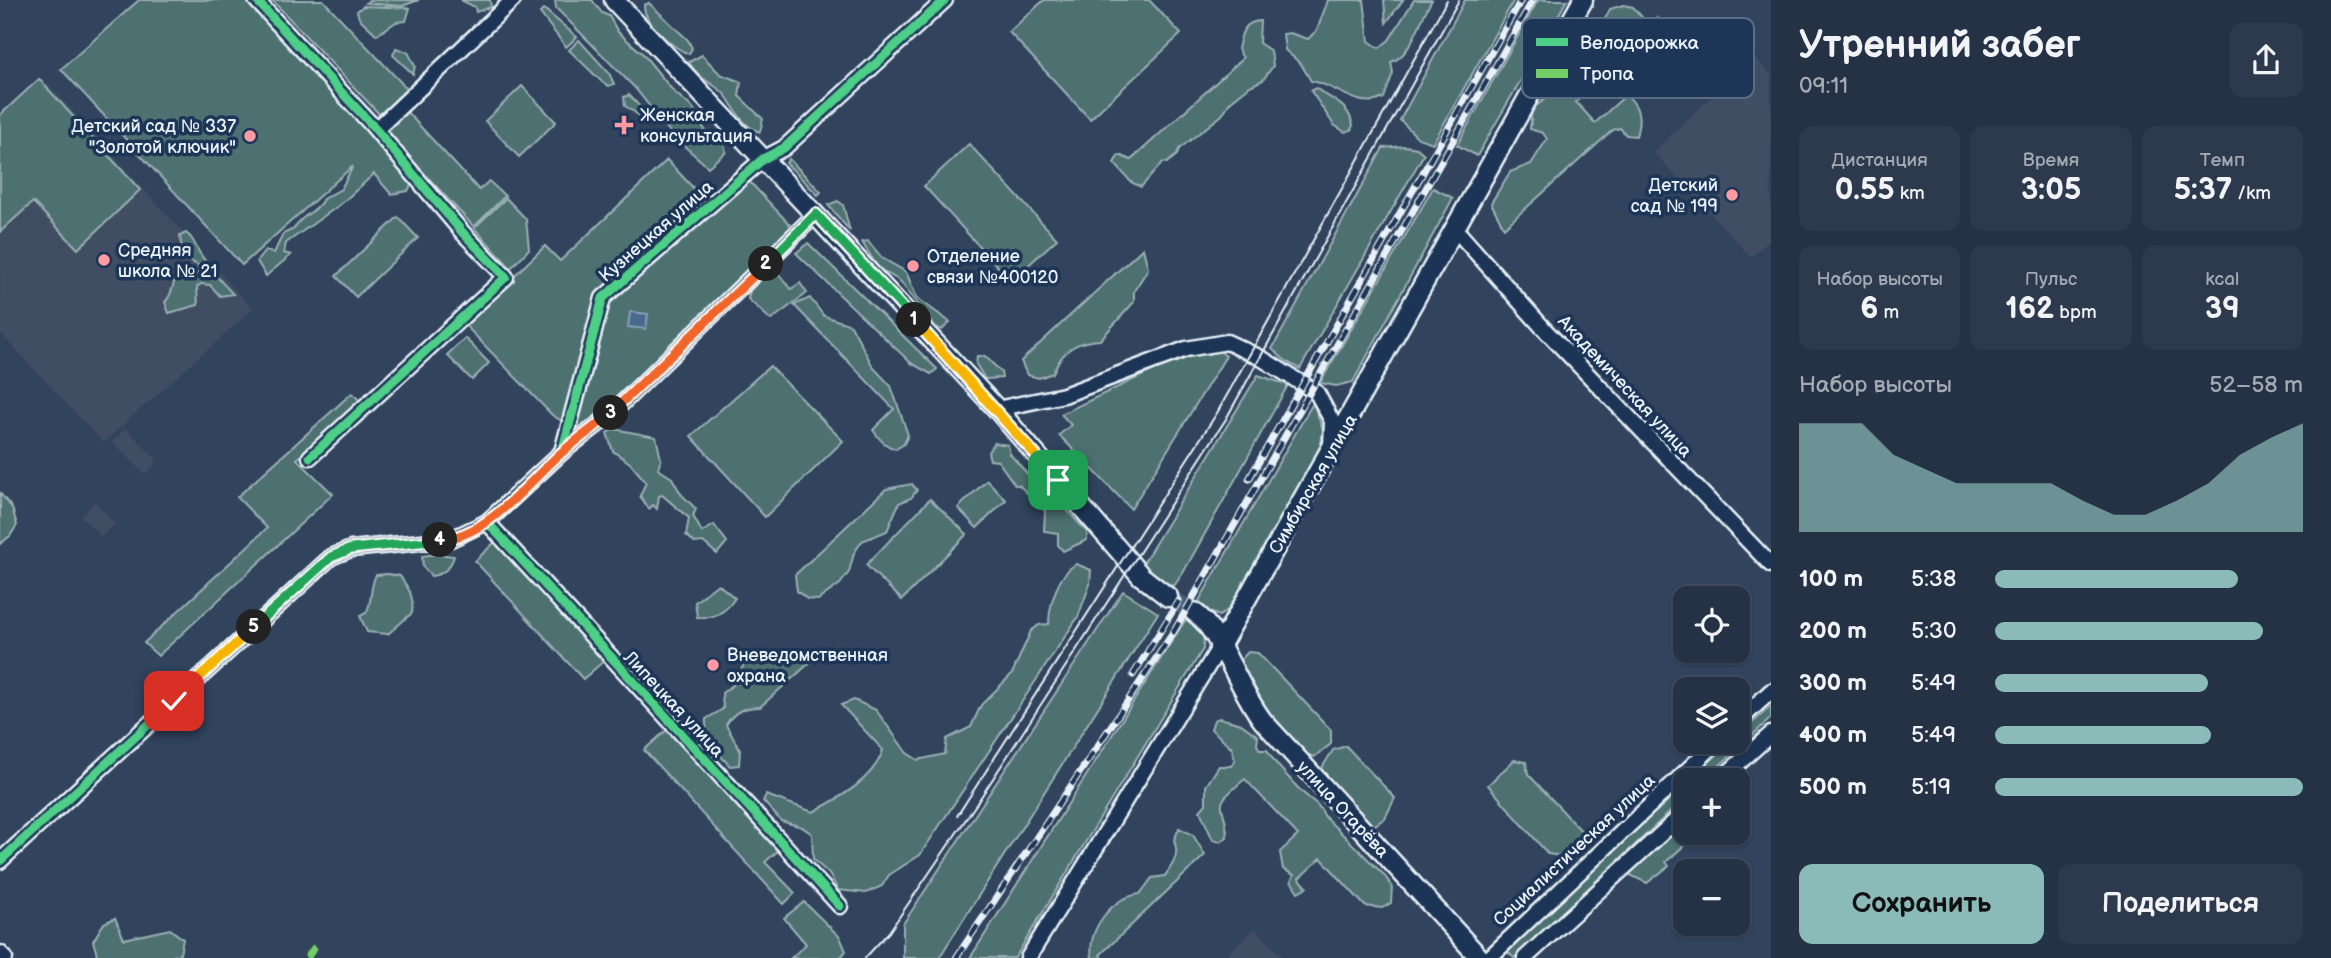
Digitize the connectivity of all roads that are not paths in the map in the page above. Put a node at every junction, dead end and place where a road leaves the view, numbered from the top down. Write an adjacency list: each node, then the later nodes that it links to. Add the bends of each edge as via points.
1 (256, 0): 8 (street)
2 (513, 0): 8 (street, via 380,126)
3 (614, 0): 9 (main road)
4 (945, 0): 9 (street, Кузнецкая улица, via 783,148)
5 (1583, 0): 6 (main road, Симбирская улица)
6 (1573, 18)
7 (1529, 98): 11 (main road, Симбирская улица)
8 (371, 124): 17 (street, via 463,233 506,276)
9 (763, 159): 10 (main road); 15 (street, Кузнецкая улица, via 603,298)
10 (816, 214): 13 (main road); 15 (street, via 608,416)
11 (1456, 230): 16 (main road, Симбирская улица); 19 (street, Академическая улица, via 1564,351)
12 (1041, 401): 13 (street); 14 (street); 16 (street, via 1186,349 1227,342 1317,393 1332,421)
13 (997, 410): 14 (main road)
14 (1010, 425): 20 (main road, via 1141,576)
15 (562, 452): 18 (street)
16 (1330, 453): 22 (main road, Симбирская улица)
17 (310, 457)
18 (487, 522): 29 (street, via 451,539 351,549 331,557); 30 (street, Липецкая улица)
19 (1771, 565)
20 (1168, 597)
21 (1194, 612): 22 (main road, улица Огарёва, via 1212,629)
22 (1219, 649): 33 (street, Симбирская улица); 34 (main road, улица Огарёва, via 1250,705 1271,730)
23 (1771, 691): 24 (street)
24 (1750, 711)
25 (1771, 734): 27 (street)
26 (1704, 754): 35 (street, Социалистическая улица)
27 (1733, 768)
28 (1673, 823): 36 (street)
29 (0, 861)
30 (840, 906)
31 (0, 953): 32 (street)
32 (5, 958)
33 (1028, 958)
34 (1480, 958)
35 (1489, 958)
36 (1525, 958)

